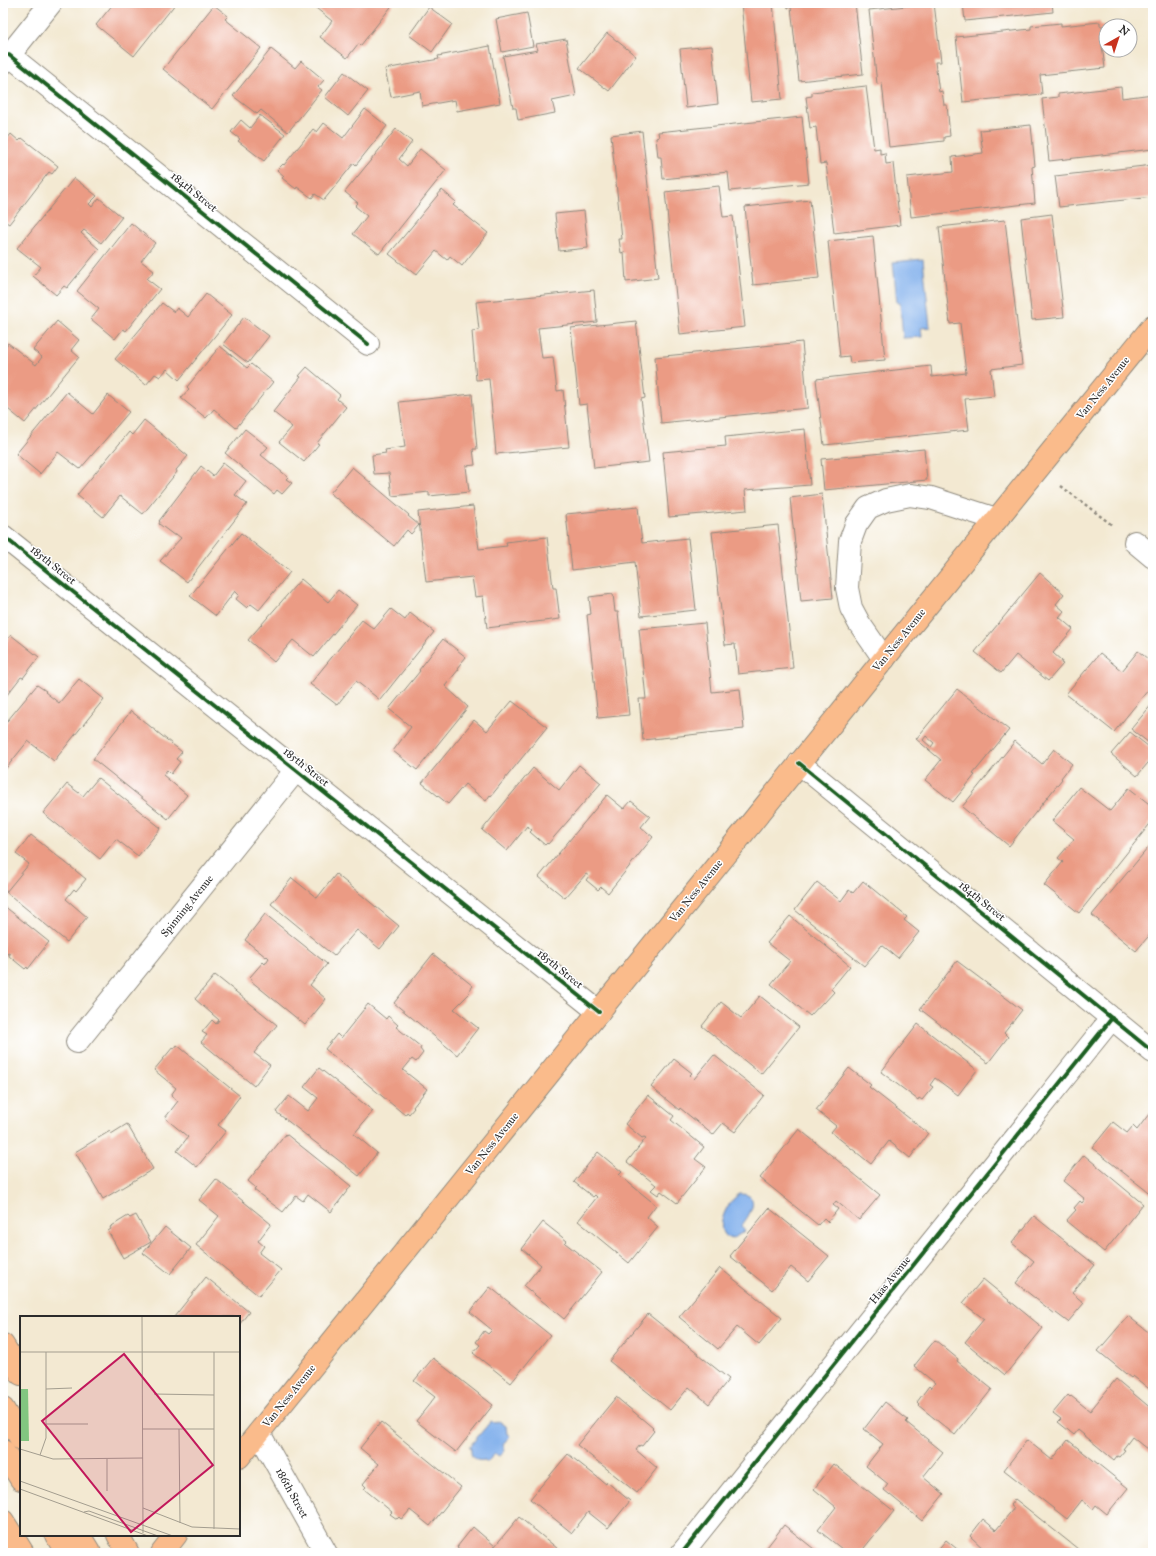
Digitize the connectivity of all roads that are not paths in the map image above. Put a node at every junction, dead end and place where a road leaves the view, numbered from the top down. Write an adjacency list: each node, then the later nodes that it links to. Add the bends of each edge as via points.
1 (51, 3): 2 (street)
2 (6, 59): 4 (street, 184th Street)
3 (1153, 326): 5 (main road, Van Ness Avenue)
4 (368, 344)
5 (996, 519): 9 (main road, Van Ness Avenue); 9 (street, via 931,498 910,495 886,500 868,508 856,525 850,541 847,588 851,608 859,624)
6 (3, 536): 11 (street, 185th Street)
7 (1135, 542): 8 (street)
8 (1153, 557)
9 (884, 659): 10 (main road, Van Ness Avenue)
10 (799, 763): 12 (main road, Van Ness Avenue); 13 (street, 184th Street)
11 (296, 770): 12 (street, 185th Street); 14 (street, Spinning Avenue)
12 (599, 1012): 19 (main road, Van Ness Avenue)
13 (1112, 1018): 15 (street, 184th Street); 35 (street, Haas Avenue)
14 (77, 1042)
15 (1153, 1052)
16 (3, 1345): 17 (main road)
17 (20, 1372)
18 (3, 1409): 20 (main road)
19 (259, 1433): 22 (main road, Van Ness Avenue); 34 (street, 186th Street)
20 (20, 1437)
21 (3, 1451): 23 (main road)
22 (240, 1457)
23 (20, 1477)
24 (3, 1521): 29 (main road)
25 (57, 1536): 30 (main road)
26 (80, 1536): 31 (main road)
27 (119, 1536): 32 (main road)
28 (175, 1536): 33 (main road)
29 (22, 1553)
30 (67, 1553)
31 (90, 1553)
32 (128, 1553)
33 (162, 1553)
34 (326, 1553)
35 (682, 1553)

